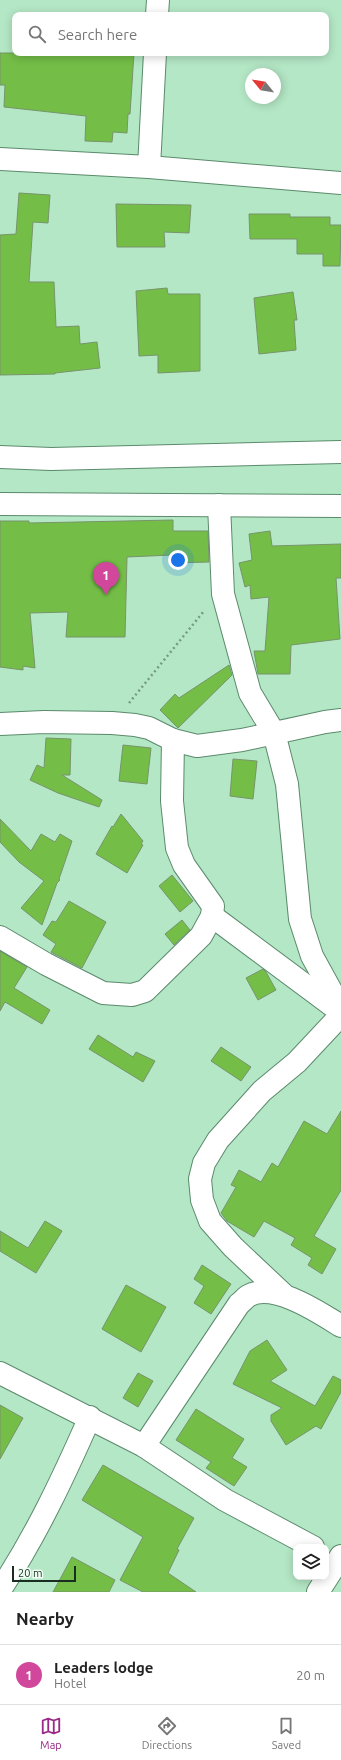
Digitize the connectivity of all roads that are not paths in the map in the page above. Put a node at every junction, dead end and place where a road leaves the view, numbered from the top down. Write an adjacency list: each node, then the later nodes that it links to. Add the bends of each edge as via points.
1 (158, 0): 2 (main road)
2 (157, 12)
3 (155, 56): 5 (main road)
4 (0, 159): 5 (main road)
5 (149, 167): 6 (main road)
6 (341, 183)
7 (341, 452): 8 (main road, via 51,459)
8 (0, 457)
9 (0, 504): 10 (main road)
10 (219, 505): 11 (main road); 14 (main road, via 223,594 250,693)
11 (341, 506)
12 (341, 720): 14 (main road)
13 (0, 724): 15 (main road, via 112,723 149,728)
14 (274, 733): 15 (main road, via 197,746); 18 (main road, via 287,784 300,919 312,956)
15 (172, 740): 16 (main road, via 172,801 177,848 184,865 213,906)
16 (212, 916): 17 (main road, via 201,936 144,991 132,995 103,993 46,964); 19 (main road)
17 (0, 936)
18 (341, 1009)
19 (341, 1013): 20 (main road, via 297,1062 262,1091 218,1140 204,1163 200,1179 202,1200 210,1221 233,1247)
20 (284, 1295): 21 (main road); 24 (main road, via 264,1291 249,1295 239,1304)
21 (341, 1326)
22 (0, 1373): 23 (main road)
23 (90, 1417): 24 (main road); 27 (main road, via 44,1514)
24 (144, 1446): 25 (main road, via 225,1500)
25 (306, 1544)
26 (337, 1558): 28 (main road)
27 (0, 1590)
28 (318, 1592)

